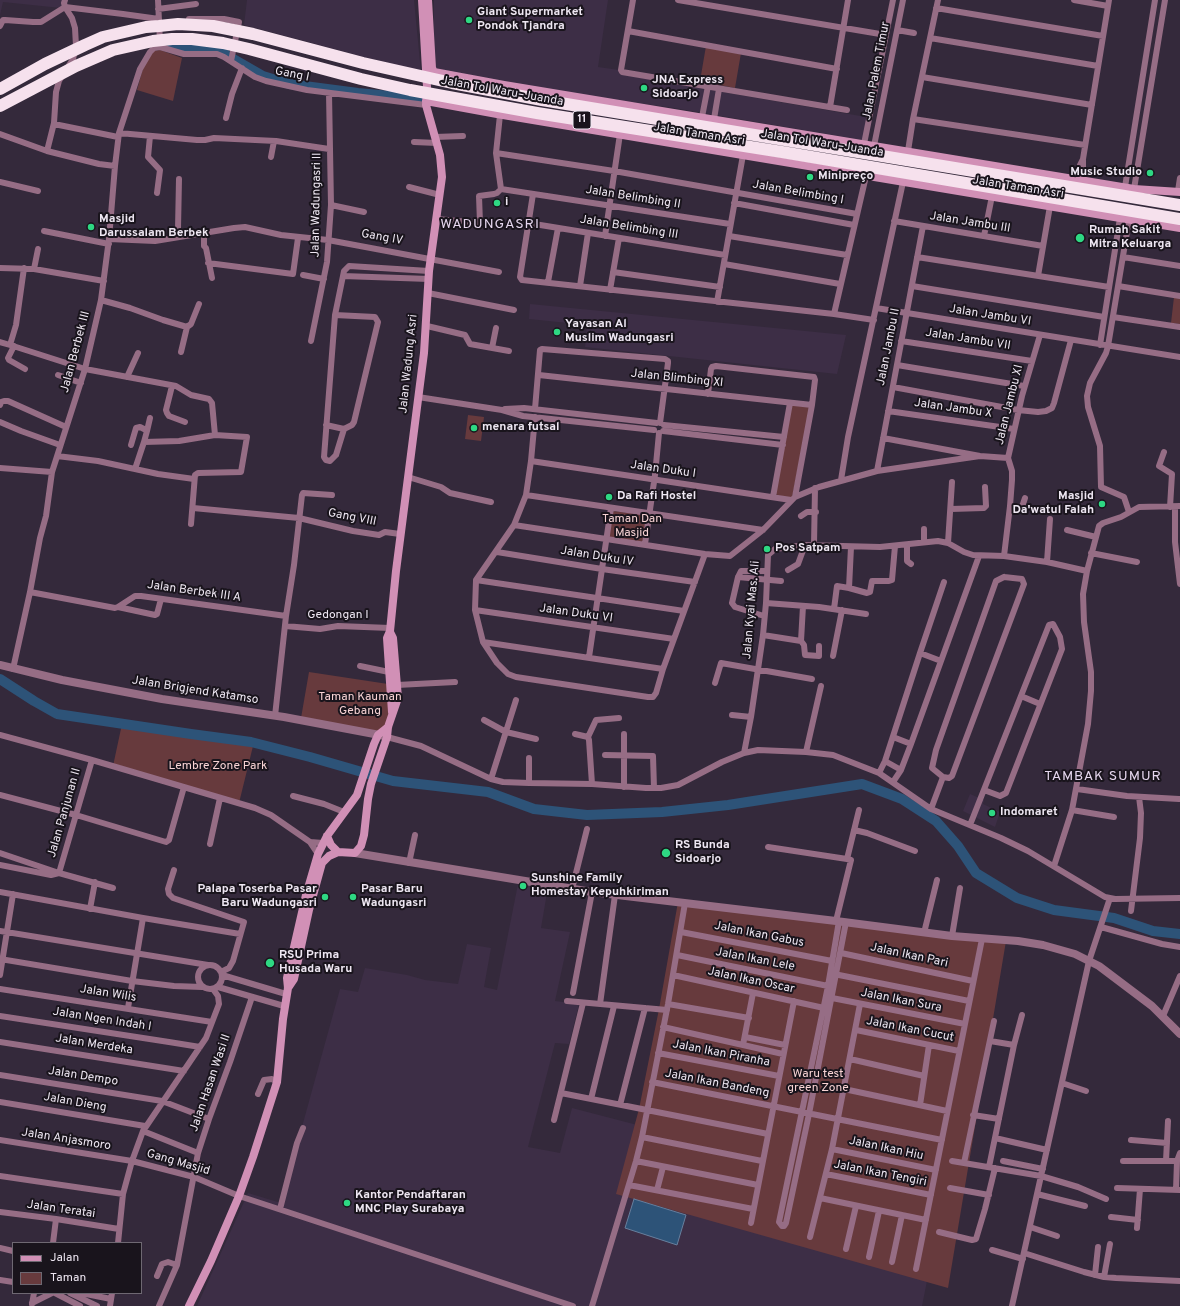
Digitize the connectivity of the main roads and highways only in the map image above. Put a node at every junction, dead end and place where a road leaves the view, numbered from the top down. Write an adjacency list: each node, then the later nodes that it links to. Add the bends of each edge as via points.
1 (422, 0): 6 (main road)
2 (428, 0): 3 (main road)
3 (434, 72): 4 (main road); 6 (main road)
4 (487, 83): 5 (main road); 10 (main road, via 487,96)
5 (503, 85): 11 (main road); 12 (main road, via 1134,189)
6 (427, 87): 8 (main road, Jalan Wadung Asri)
7 (4, 91): 13 (highway, Jalan Tol Waru–Juanda / 11, bridge, via 45,64 103,37 146,27 178,24 213,26 452,84)
8 (426, 103): 10 (main road, Jalan Taman Asri); 16 (main road, Jalan Wadung Asri, via 441,167 440,195 429,275 427,326)
9 (0, 106): 14 (highway, Jalan Tol Waru–Juanda / 11, bridge, via 76,66 113,50 153,40 192,39 249,48 410,90)
10 (481, 111): 11 (main road, Jalan Taman Asri)
11 (498, 114): 15 (main road, Jalan Taman Asri)
12 (1179, 192)
13 (1180, 205)
14 (1180, 219)
15 (1180, 228)
16 (390, 629): 17 (main road, Jalan Wadung Asri, via 387,638); 17 (main road, Jalan Wadung Asri, via 397,685 397,702)
17 (392, 712): 18 (main road, Jalan Wadung Asri)
18 (388, 727): 19 (main road, via 378,735); 20 (main road, Jalan Wadung Asri)
19 (357, 795): 20 (main road); 21 (main road)
20 (368, 799): 22 (main road, Jalan Wadung Asri, via 361,846 355,854)
21 (325, 840): 22 (main road); 23 (main road, via 318,854 297,932 287,978)
22 (338, 852): 23 (main road, via 322,863 294,979)
23 (287, 991): 24 (main road, via 277,1082 256,1151)
24 (190, 1306)

